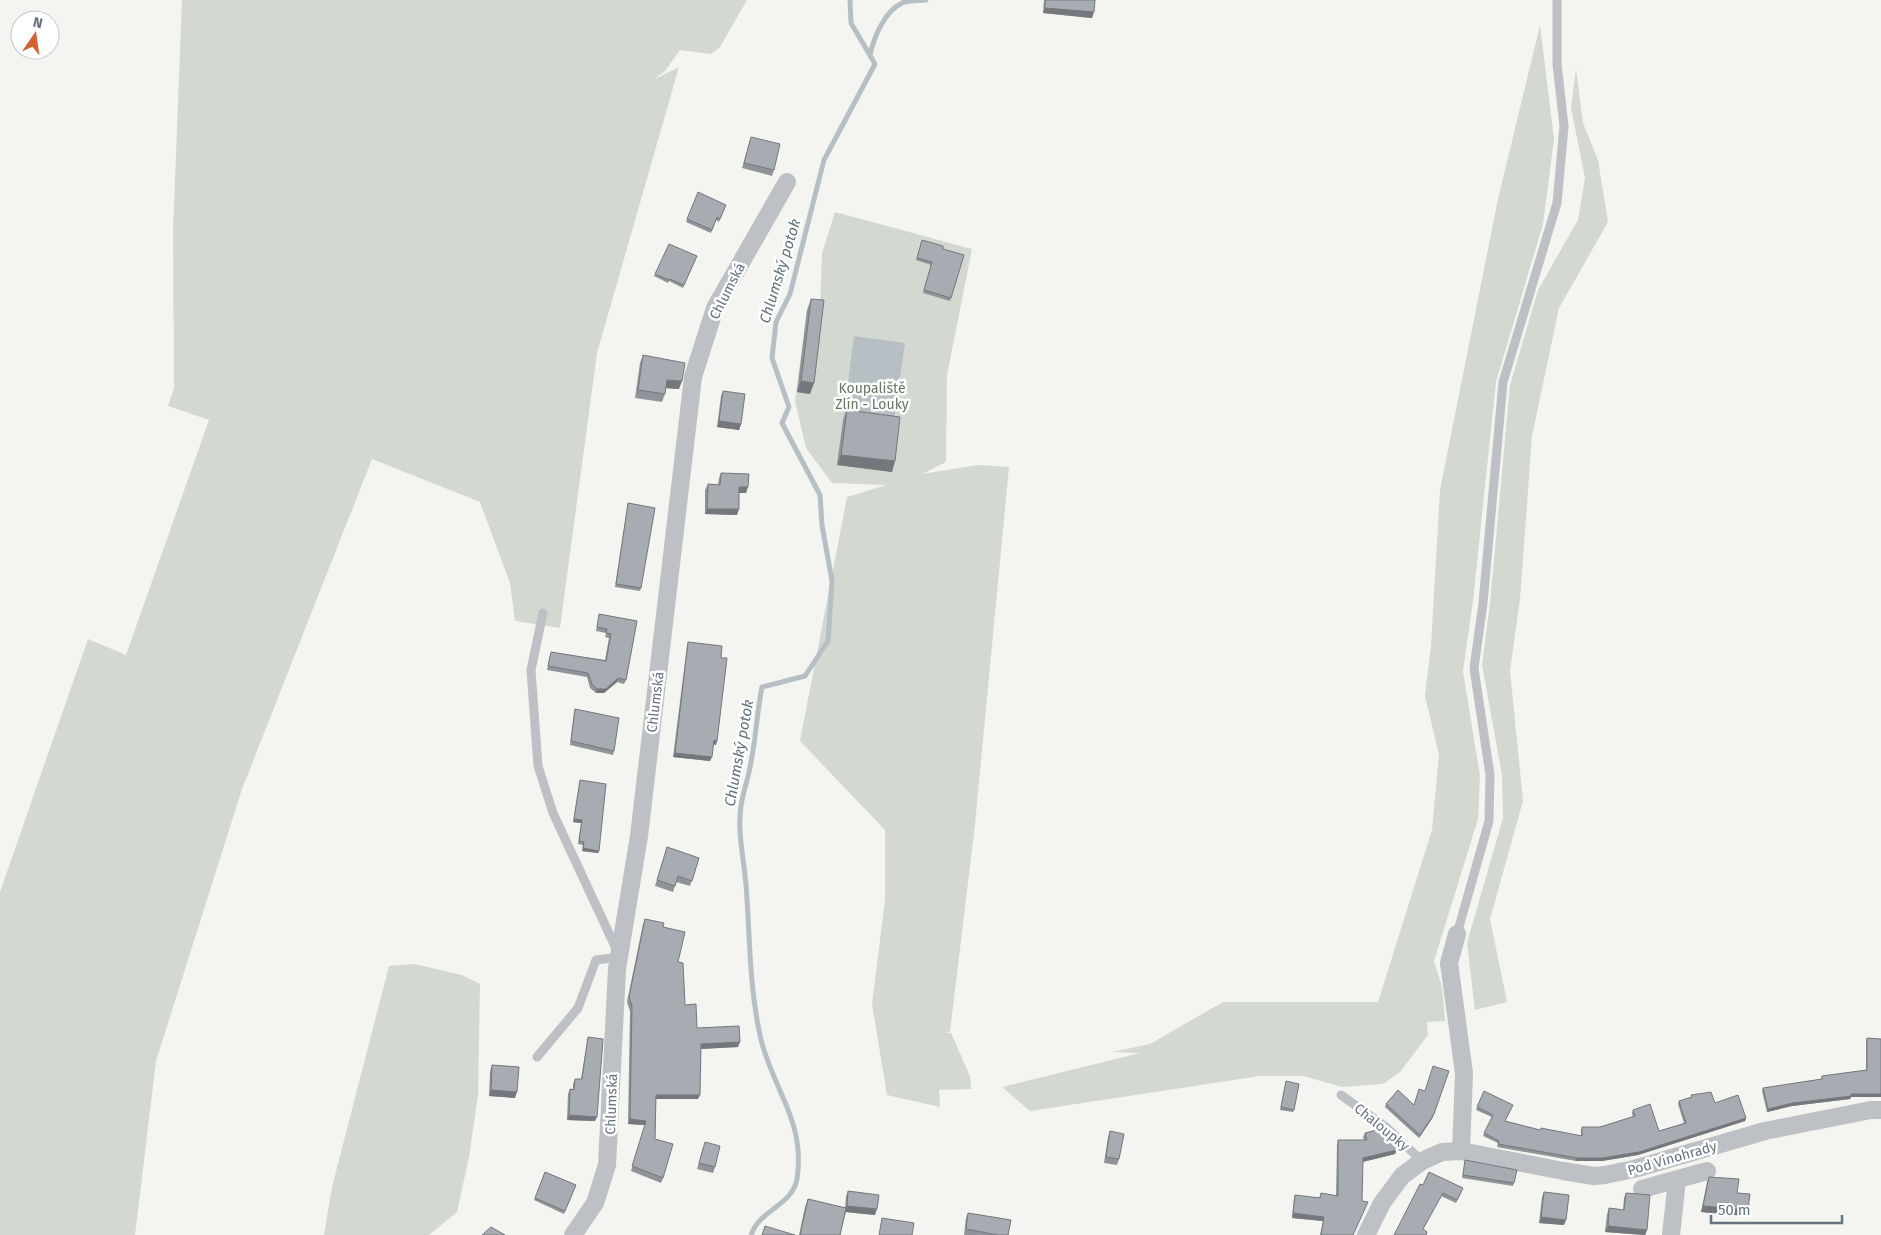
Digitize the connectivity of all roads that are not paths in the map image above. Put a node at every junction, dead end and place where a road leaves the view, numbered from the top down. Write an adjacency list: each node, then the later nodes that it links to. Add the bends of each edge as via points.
1 (1557, 0): 4 (lane, via 1557,64 1564,126 1557,202 1503,382 1474,668 1490,775 1489,821)
2 (787, 182): 5 (street, Chlumská, via 715,308 693,377 639,836)
3 (543, 613): 5 (lane, via 531,670 538,766 553,813)
4 (1457, 934): 9 (street, via 1449,963 1464,1073)
5 (620, 956): 6 (lane, via 596,960 578,1008); 14 (street, Chlumská, via 614,1002 608,1165 594,1203)
6 (537, 1057)
7 (1341, 1096): 10 (lane, Chaloupky, via 1386,1127)
8 (1881, 1110): 9 (street, Pod Vinohrady, via 1765,1131 1605,1175 1563,1171)
9 (1461, 1151): 10 (street, Chaloupky, via 1442,1152)
10 (1422, 1161): 15 (street, Chaloupky, via 1402,1176 1392,1189)
11 (1707, 1171): 12 (street)
12 (1677, 1180): 13 (street); 16 (street)
13 (1642, 1189)
14 (573, 1235)
15 (1366, 1235)
16 (1672, 1235)

